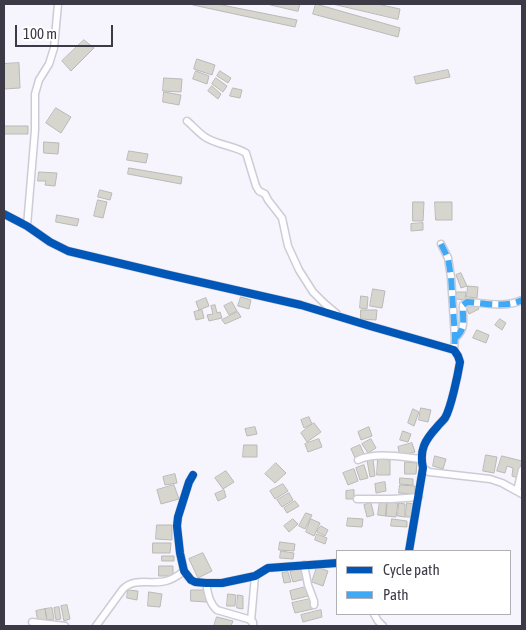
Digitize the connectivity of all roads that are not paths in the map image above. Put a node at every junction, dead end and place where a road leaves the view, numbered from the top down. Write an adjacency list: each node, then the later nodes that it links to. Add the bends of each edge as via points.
1 (58, 4): 4 (street, via 54,48 35,94)
2 (187, 121): 7 (street, via 204,137 246,154 256,186 282,218 288,246 299,270 313,292)
3 (4, 214): 4 (street)
4 (27, 226): 7 (street, via 68,251 301,304)
5 (441, 244): 8 (street, via 448,258 451,277)
6 (522, 300): 8 (street, via 506,305 468,302 463,305 463,329)
7 (340, 316): 9 (street)
8 (454, 338): 9 (street)
9 (454, 350): 10 (street, via 460,362 448,409 445,418 426,440)
10 (421, 459): 11 (street, via 366,456); 12 (street)
11 (358, 460)
12 (423, 468): 15 (street, via 430,472 490,479); 16 (street)
13 (522, 470): 15 (street)
14 (193, 474): 21 (street, via 177,526)
15 (520, 492)
16 (418, 497): 17 (street); 18 (street)
17 (357, 499)
18 (409, 550)
19 (336, 563): 20 (street)
20 (304, 565): 22 (street, via 268,568); 24 (street)
21 (184, 571): 23 (street, via 191,580); 29 (street, via 166,581 139,581 127,585)
22 (255, 576): 23 (street); 27 (street)
23 (206, 583): 27 (street, via 211,602 217,610)
24 (314, 605)
25 (375, 615): 30 (street)
26 (32, 622): 28 (street)
27 (252, 624)
28 (65, 626)
29 (96, 626)
30 (383, 626)

